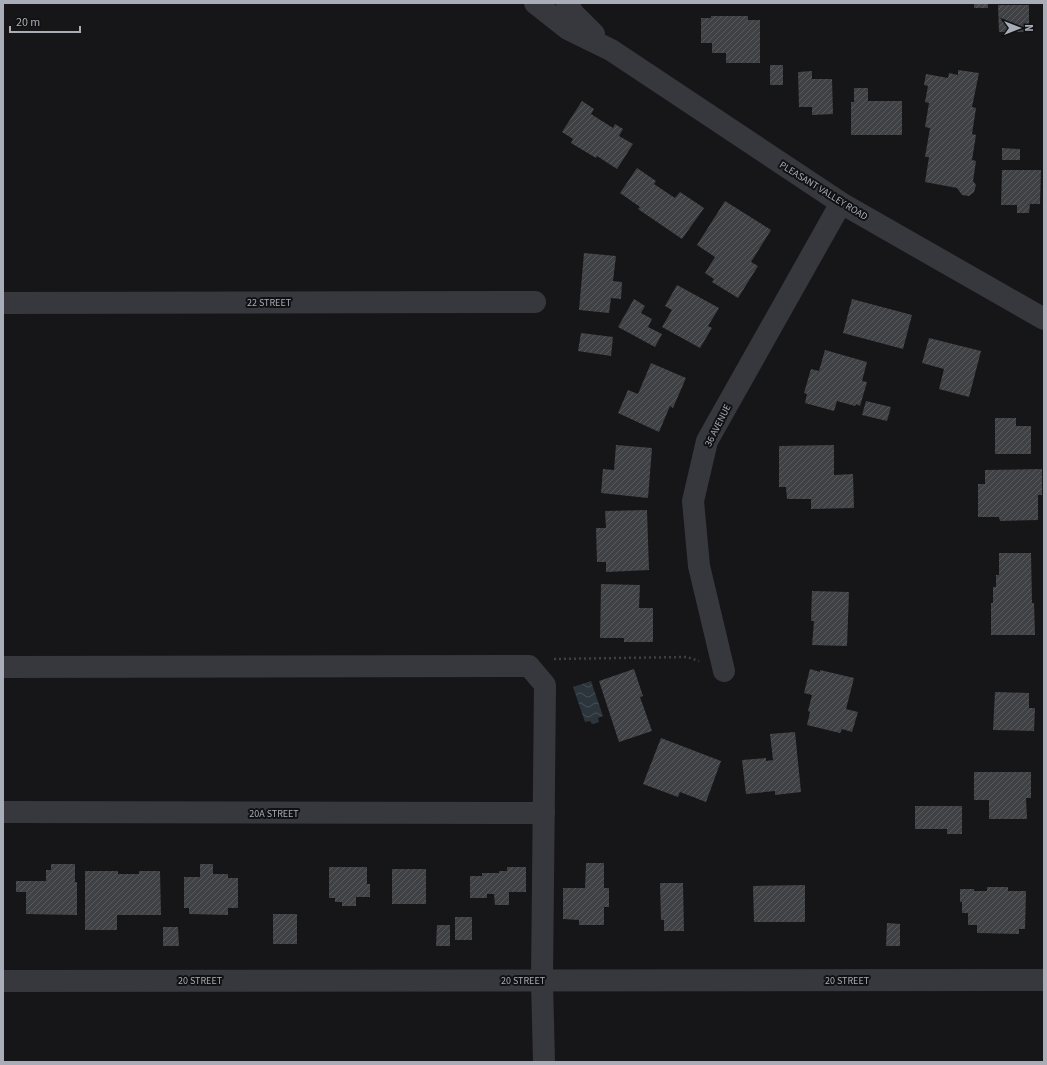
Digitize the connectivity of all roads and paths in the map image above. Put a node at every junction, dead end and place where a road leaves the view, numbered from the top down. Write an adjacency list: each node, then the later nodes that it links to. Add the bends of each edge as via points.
1 (535, 3): 3 (street, PLEASANT VALLEY ROAD, via 568,29)
2 (567, 3): 3 (street, PLEASANT VALLEY ROAD, via 573,13)
3 (611, 50): 4 (street, PLEASANT VALLEY ROAD)
4 (841, 203): 7 (street, PLEASANT VALLEY ROAD); 10 (street, 36 AVENUE, via 707,441 693,501 699,566)
5 (535, 302): 6 (street, 22 STREET)
6 (3, 303)
7 (1044, 319)
8 (529, 666): 9 (street); 10 (path, via 552,660 687,657); 12 (street, via 545,685)
9 (3, 667)
10 (724, 671)
11 (3, 812): 12 (street, 20A STREET)
12 (544, 813): 14 (street)
13 (3, 980): 14 (street, 20 STREET)
14 (542, 980): 15 (street, 20 STREET); 16 (street)
15 (1044, 980)
16 (544, 1062)

